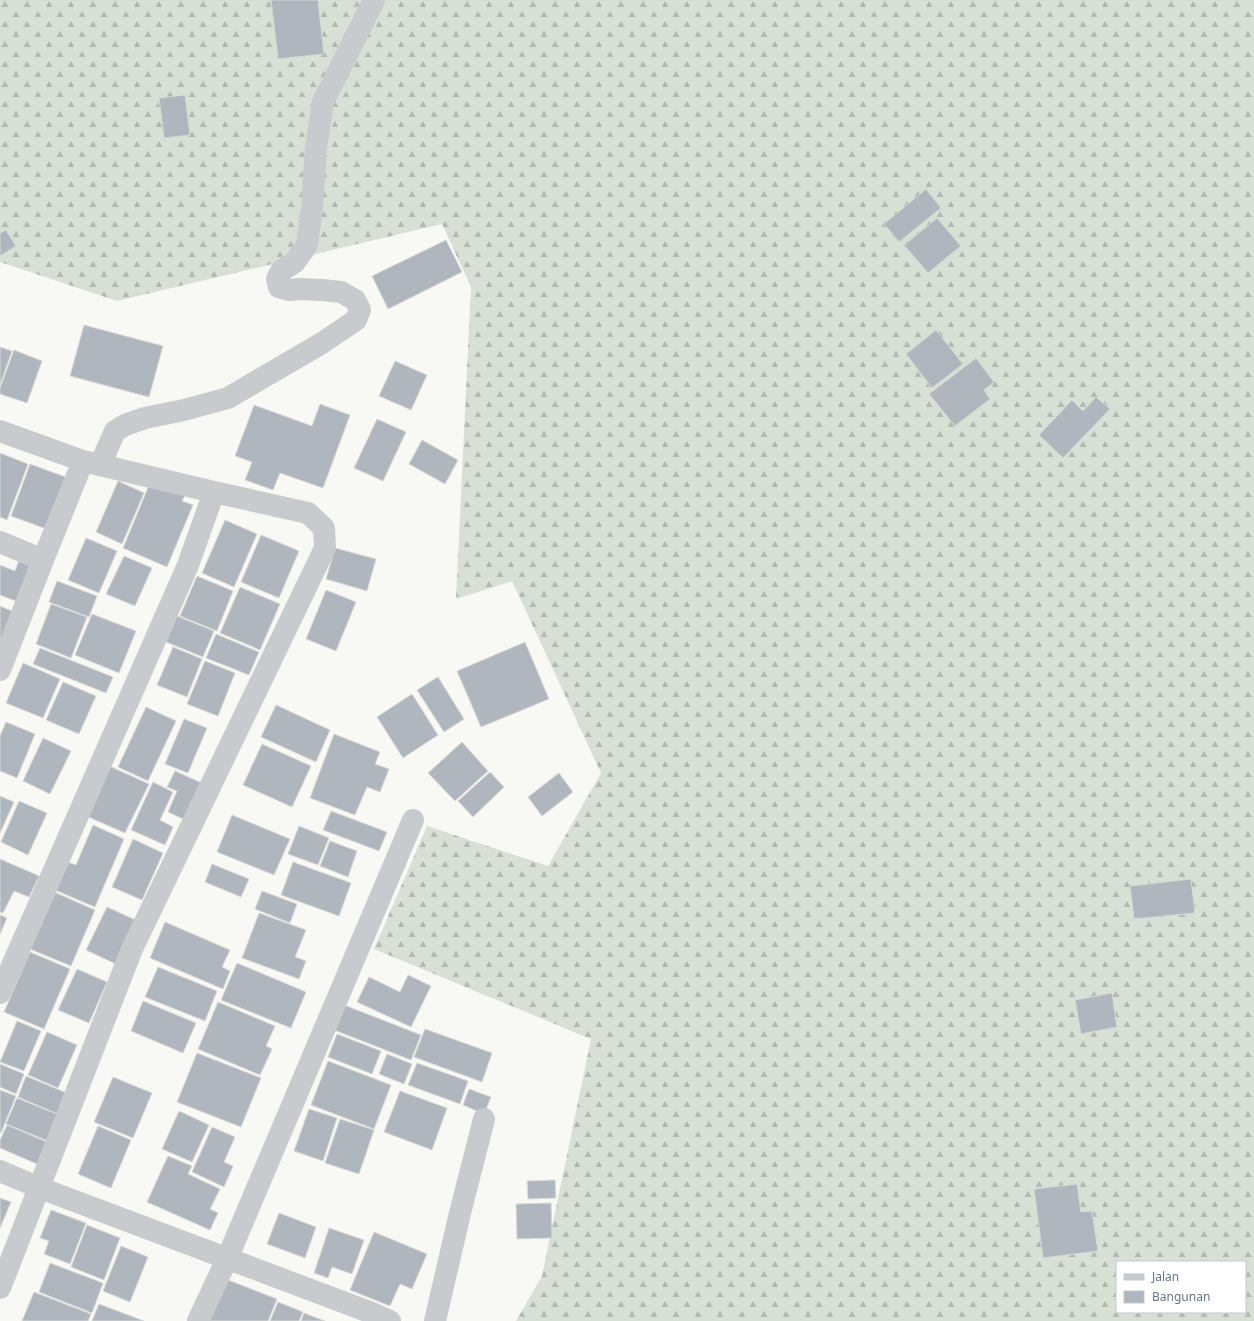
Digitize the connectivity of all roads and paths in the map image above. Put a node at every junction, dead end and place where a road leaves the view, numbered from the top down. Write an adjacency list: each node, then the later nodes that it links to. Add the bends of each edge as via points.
1 (374, 0): 3 (street, via 323,102 316,147 308,245 295,262 281,271 277,279 279,287 290,290 300,288 341,292 355,300 360,310 356,320 228,398 125,425 115,431)
2 (0, 432): 3 (street)
3 (92, 463): 4 (street); 6 (street)
4 (214, 492): 9 (street, via 188,565); 12 (street, via 308,513 324,528 325,548 132,949)
5 (0, 542): 6 (street)
6 (44, 560): 7 (street)
7 (2, 663)
8 (413, 820): 13 (street)
9 (0, 993)
10 (484, 1119): 17 (street)
11 (0, 1171): 12 (street)
12 (40, 1188): 13 (street); 14 (street)
13 (227, 1259): 15 (street); 16 (street)
14 (0, 1288)
15 (198, 1321)
16 (390, 1321)
17 (435, 1321)

